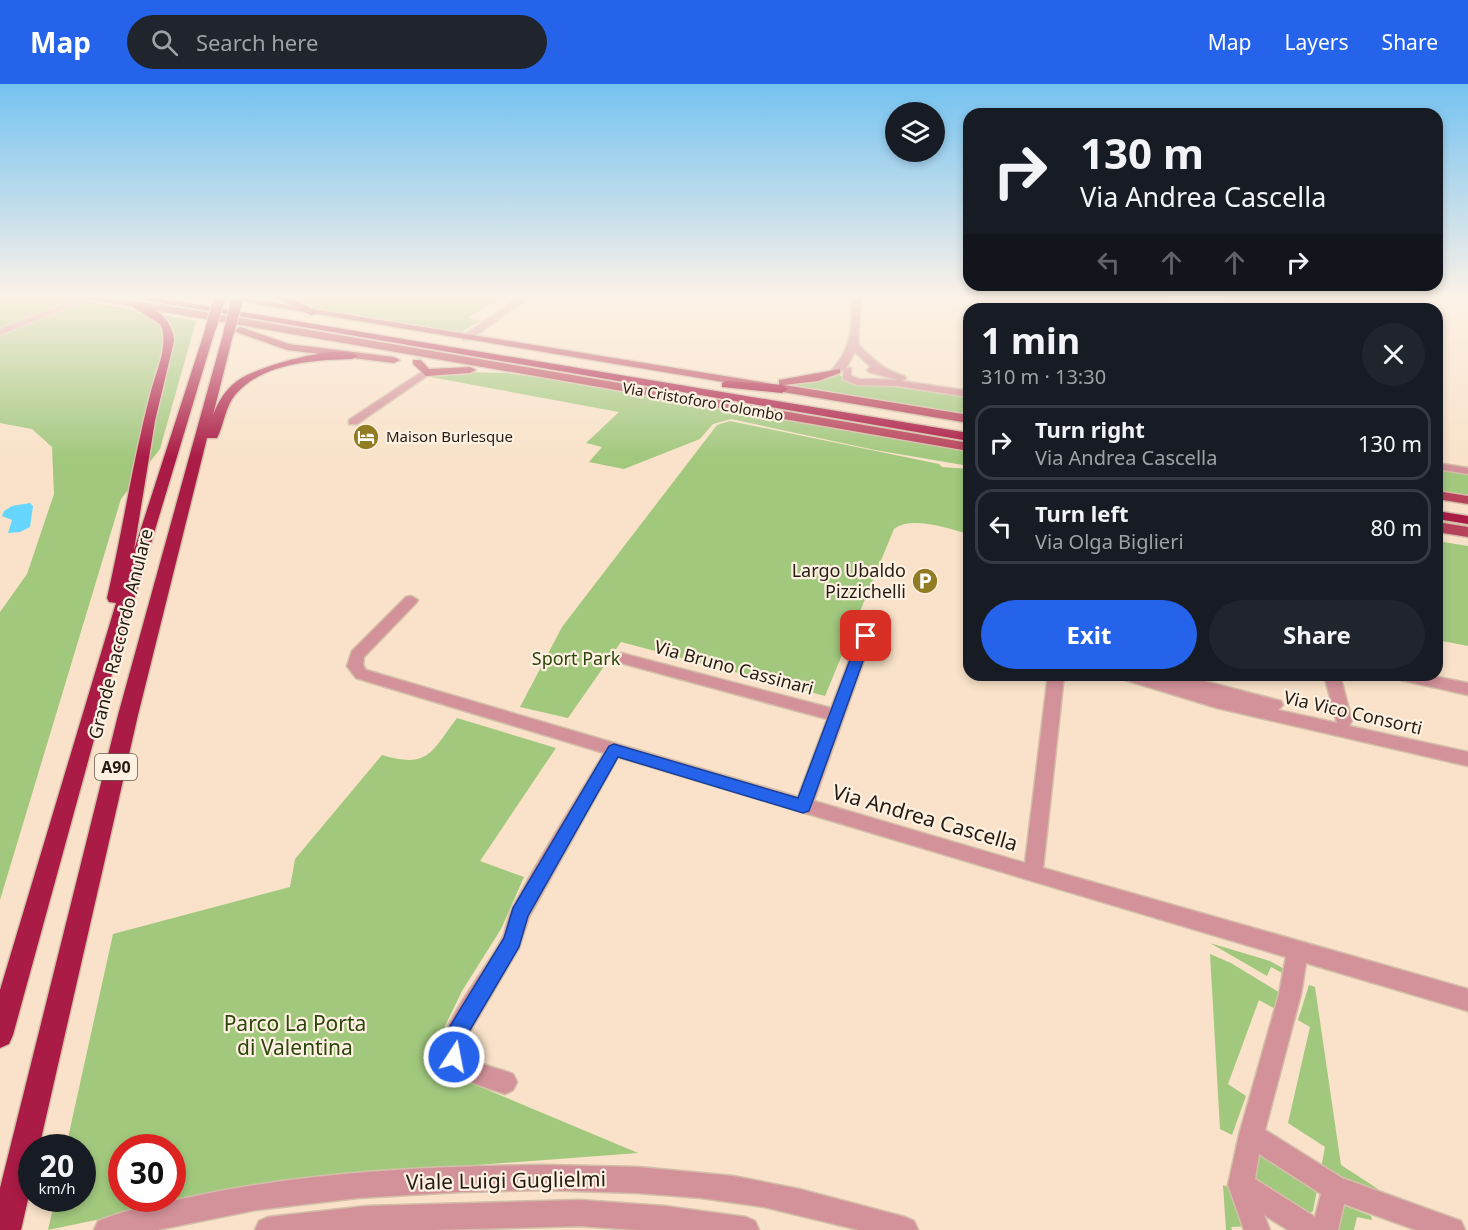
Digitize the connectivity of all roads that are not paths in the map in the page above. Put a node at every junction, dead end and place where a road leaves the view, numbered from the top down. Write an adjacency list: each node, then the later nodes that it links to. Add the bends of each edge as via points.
1 (167, 350): 45 (highway, via 148,421)
2 (213, 350): 45 (highway, Grande Raccordo Anulare / A90)
3 (216, 350): 32 (highway, Grande Raccordo Anulare / A90)
4 (313, 350): 12 (main road)
5 (406, 350): 18 (main road, Via Cristoforo Colombo)
6 (439, 350): 28 (highway, Via Cristoforo Colombo)
7 (489, 350): 19 (highway, Via Cristoforo Colombo)
8 (542, 350): 11 (main road, Via Cristoforo Colombo)
9 (850, 350): 14 (street)
10 (858, 350): 16 (street)
11 (557, 353): 14 (main road, via 596,355 774,382 807,380); 21 (main road, Via Cristoforo Colombo)
12 (352, 356): 13 (main road); 32 (highway, via 293,363 243,382 227,399)
13 (417, 362): 15 (main road); 17 (main road)
14 (843, 369): 20 (street, via 852,381)
15 (489, 370): 17 (main road); 18 (main road)
16 (884, 372): 20 (street); 22 (street)
17 (426, 373): 25 (street)
18 (545, 375): 26 (main road, Via Cristoforo Colombo)
19 (637, 375): 21 (highway); 27 (highway, Via Cristoforo Colombo)
20 (872, 376): 22 (street)
21 (782, 389): 24 (main road, Via Cristoforo Colombo)
22 (942, 389): 23 (street)
23 (963, 393)
24 (963, 418)
25 (353, 422)
26 (820, 422): 28 (highway); 30 (main road, Via Cristoforo Colombo)
27 (963, 429)
28 (927, 430): 29 (highway, Via Cristoforo Colombo)
29 (963, 436)
30 (963, 446)
31 (1443, 467): 33 (street)
32 (192, 470): 66 (highway, Grande Raccordo Anulare / A90, via 128,715)
33 (1468, 471)
34 (1443, 496): 35 (main road)
35 (1468, 500)
36 (1443, 508): 37 (highway)
37 (1468, 512)
38 (1443, 516): 39 (highway)
39 (1468, 520)
40 (1443, 528): 41 (main road)
41 (1468, 532)
42 (411, 600): 54 (street, Via Andrea Cascella, via 357,655 355,666 361,674)
43 (873, 615): 52 (street)
44 (621, 658): 52 (street, Via Bruno Cassinari)
45 (106, 663): 61 (highway, Grande Raccordo Anulare / A90)
46 (1055, 681): 58 (street)
47 (1146, 681): 56 (street, Via Vico Consorti, via 1224,704)
48 (1181, 681): 53 (street, Via Vico Consorti)
49 (1334, 681): 53 (street)
50 (1430, 681): 51 (street)
51 (1468, 689)
52 (837, 716): 57 (street)
53 (1344, 721): 55 (street, Via Vico Consorti)
54 (614, 750): 57 (street, Via Andrea Cascella); 62 (street, via 520,914 512,941 454,1038 454,1057 460,1065)
55 (1468, 750)
56 (1468, 759)
57 (803, 806): 58 (street, Via Andrea Cascella)
58 (1033, 874): 59 (street, Via Andrea Cascella)
59 (1298, 951): 60 (street, Via Andrea Cascella); 63 (street)
60 (1468, 1000)
61 (0, 1035)
62 (505, 1082)
63 (1251, 1135): 64 (street); 65 (street)
64 (1241, 1185): 71 (street); 72 (street)
65 (1335, 1188): 73 (street); 74 (street)
66 (8, 1218)
67 (107, 1230): 70 (street, Viale Luigi Guglielmi, via 216,1205 324,1190 451,1179 585,1177 764,1194)
68 (268, 1230): 69 (street, Viale Luigi Guglielmi, via 367,1219 580,1213)
69 (746, 1230)
70 (905, 1230)
71 (1257, 1230)
72 (1312, 1230)
73 (1325, 1230)
74 (1452, 1230)

